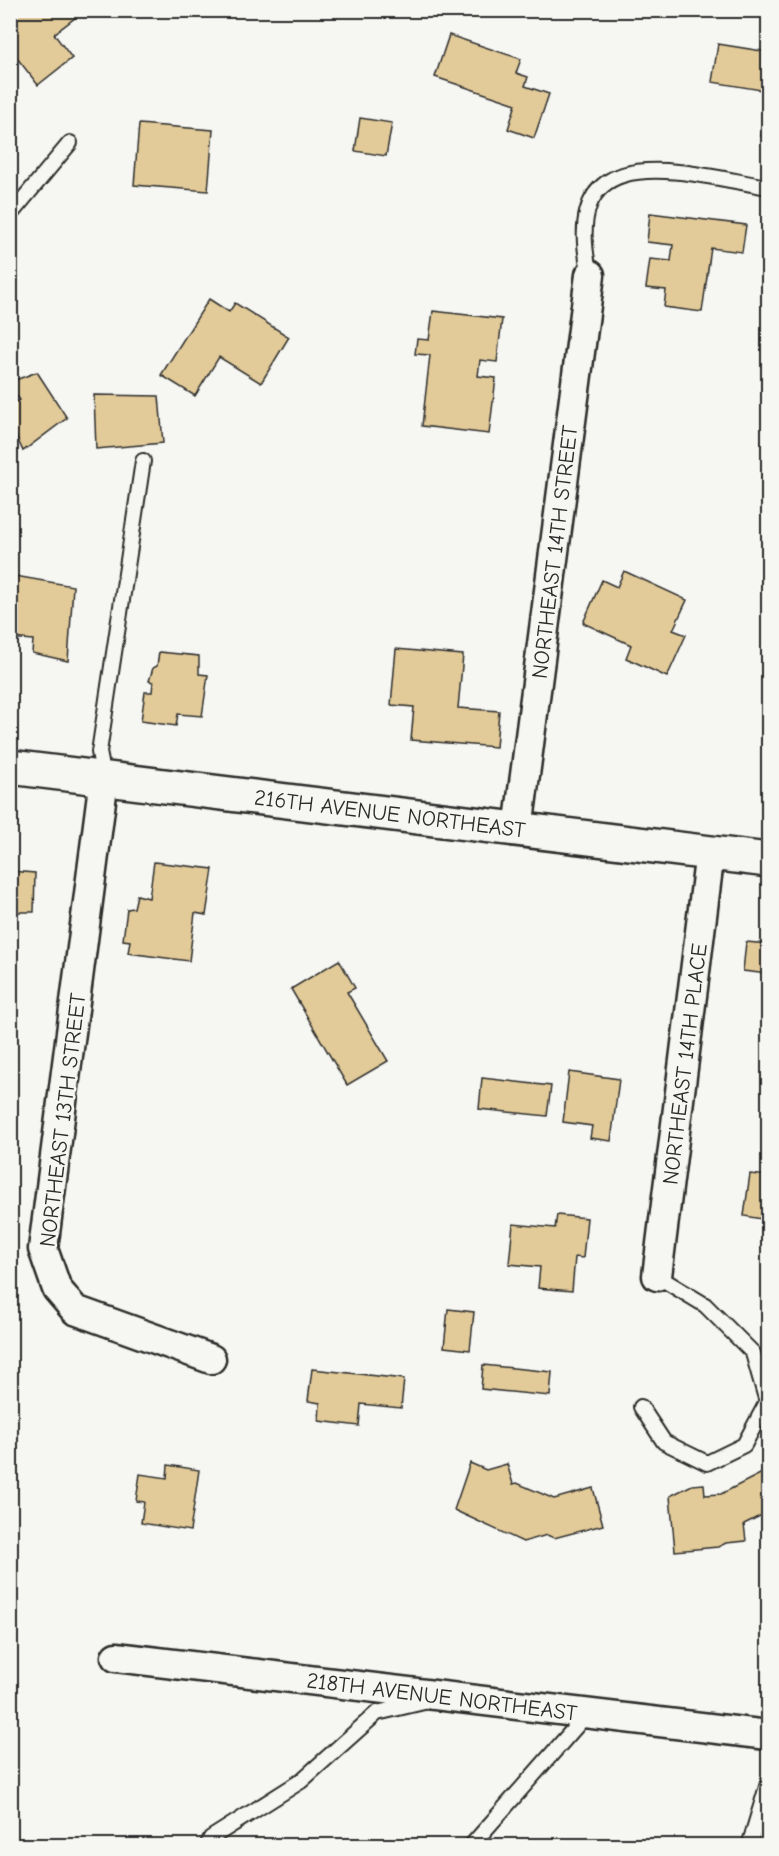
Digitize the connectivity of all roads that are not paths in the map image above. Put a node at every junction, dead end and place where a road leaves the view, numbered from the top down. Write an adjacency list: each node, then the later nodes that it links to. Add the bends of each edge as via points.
1 (70, 143): 3 (lane)
2 (768, 187): 4 (lane, via 649,169 605,181 588,213 583,244)
3 (10, 215)
4 (590, 275): 8 (street, NORTHEAST 14TH STREET)
5 (143, 461): 7 (lane, via 99,752)
6 (10, 767): 7 (street, 216TH AVENUE NORTHEAST)
7 (104, 778): 8 (street, 216TH AVENUE NORTHEAST); 12 (street, NORTHEAST 13TH STREET, via 43,1249 57,1289 75,1310)
8 (518, 829): 9 (street, 216TH AVENUE NORTHEAST)
9 (710, 852): 10 (street, 216TH AVENUE NORTHEAST); 11 (street, NORTHEAST 14TH PLACE)
10 (768, 860)
11 (657, 1276): 13 (lane, via 705,1305 753,1353 767,1402 744,1444 706,1463 664,1442)
12 (211, 1359)
13 (641, 1407)
14 (116, 1658): 15 (street, 218TH AVENUE NORTHEAST)
15 (444, 1697): 16 (street, 218TH AVENUE NORTHEAST); 19 (lane, via 376,1713 301,1781 211,1838)
16 (586, 1714): 17 (street, 218TH AVENUE NORTHEAST); 20 (lane)
17 (768, 1735)
18 (768, 1783): 21 (lane)
19 (207, 1845)
20 (471, 1845)
21 (749, 1845)

